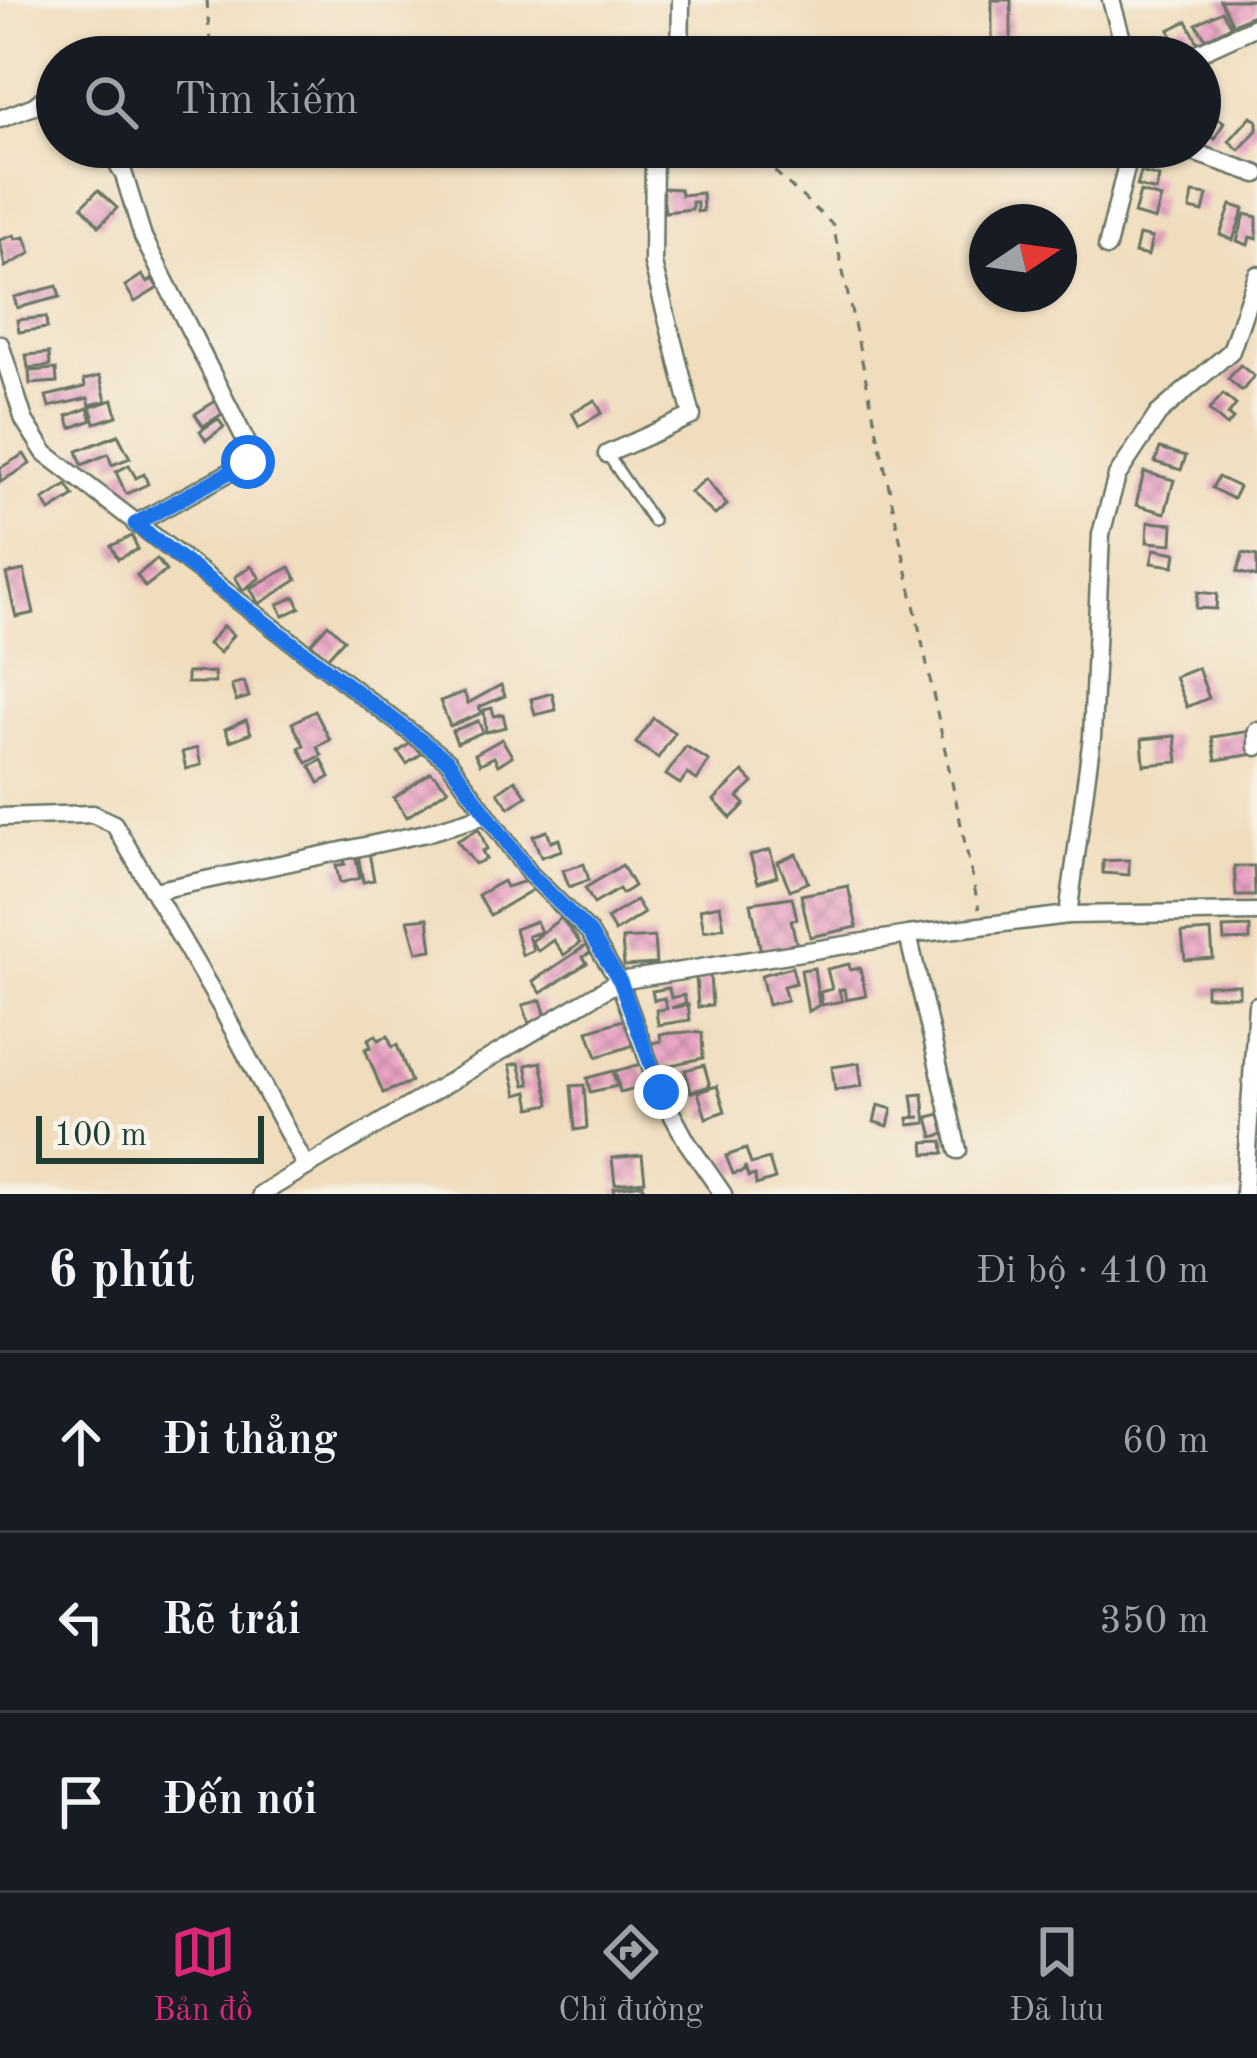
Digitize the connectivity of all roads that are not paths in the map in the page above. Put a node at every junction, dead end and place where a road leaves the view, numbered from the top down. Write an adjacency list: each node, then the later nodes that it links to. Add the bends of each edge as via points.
1 (681, 0): 4 (street)
2 (1111, 0): 5 (street)
3 (1257, 26): 6 (street)
4 (680, 36)
5 (1121, 36)
6 (1221, 42)
7 (36, 104): 8 (street)
8 (0, 119)
9 (1221, 162): 13 (street)
10 (120, 168): 19 (street, via 143,236 252,453)
11 (654, 168): 17 (street, via 653,264 692,416)
12 (1126, 168): 14 (street)
13 (1257, 174)
14 (1107, 248)
15 (1257, 275): 26 (street, via 1231,351 1158,414 1117,476 1101,534 1092,737)
16 (0, 344): 19 (street, via 24,420 45,453)
17 (608, 454): 18 (lane)
18 (653, 521)
19 (135, 524): 22 (street, via 448,761)
20 (1257, 731): 21 (street)
21 (1257, 747)
22 (486, 815): 24 (street); 28 (street, via 589,932)
23 (0, 817): 24 (street, via 104,818)
24 (154, 891): 31 (street)
25 (1257, 912): 26 (street)
26 (1068, 916): 27 (street)
27 (908, 935): 28 (street); 30 (street)
28 (620, 981): 31 (street); 33 (street, via 661,1092)
29 (1257, 1005): 34 (street)
30 (958, 1150)
31 (306, 1167): 32 (street)
32 (261, 1194)
33 (723, 1194)
34 (1244, 1194)

